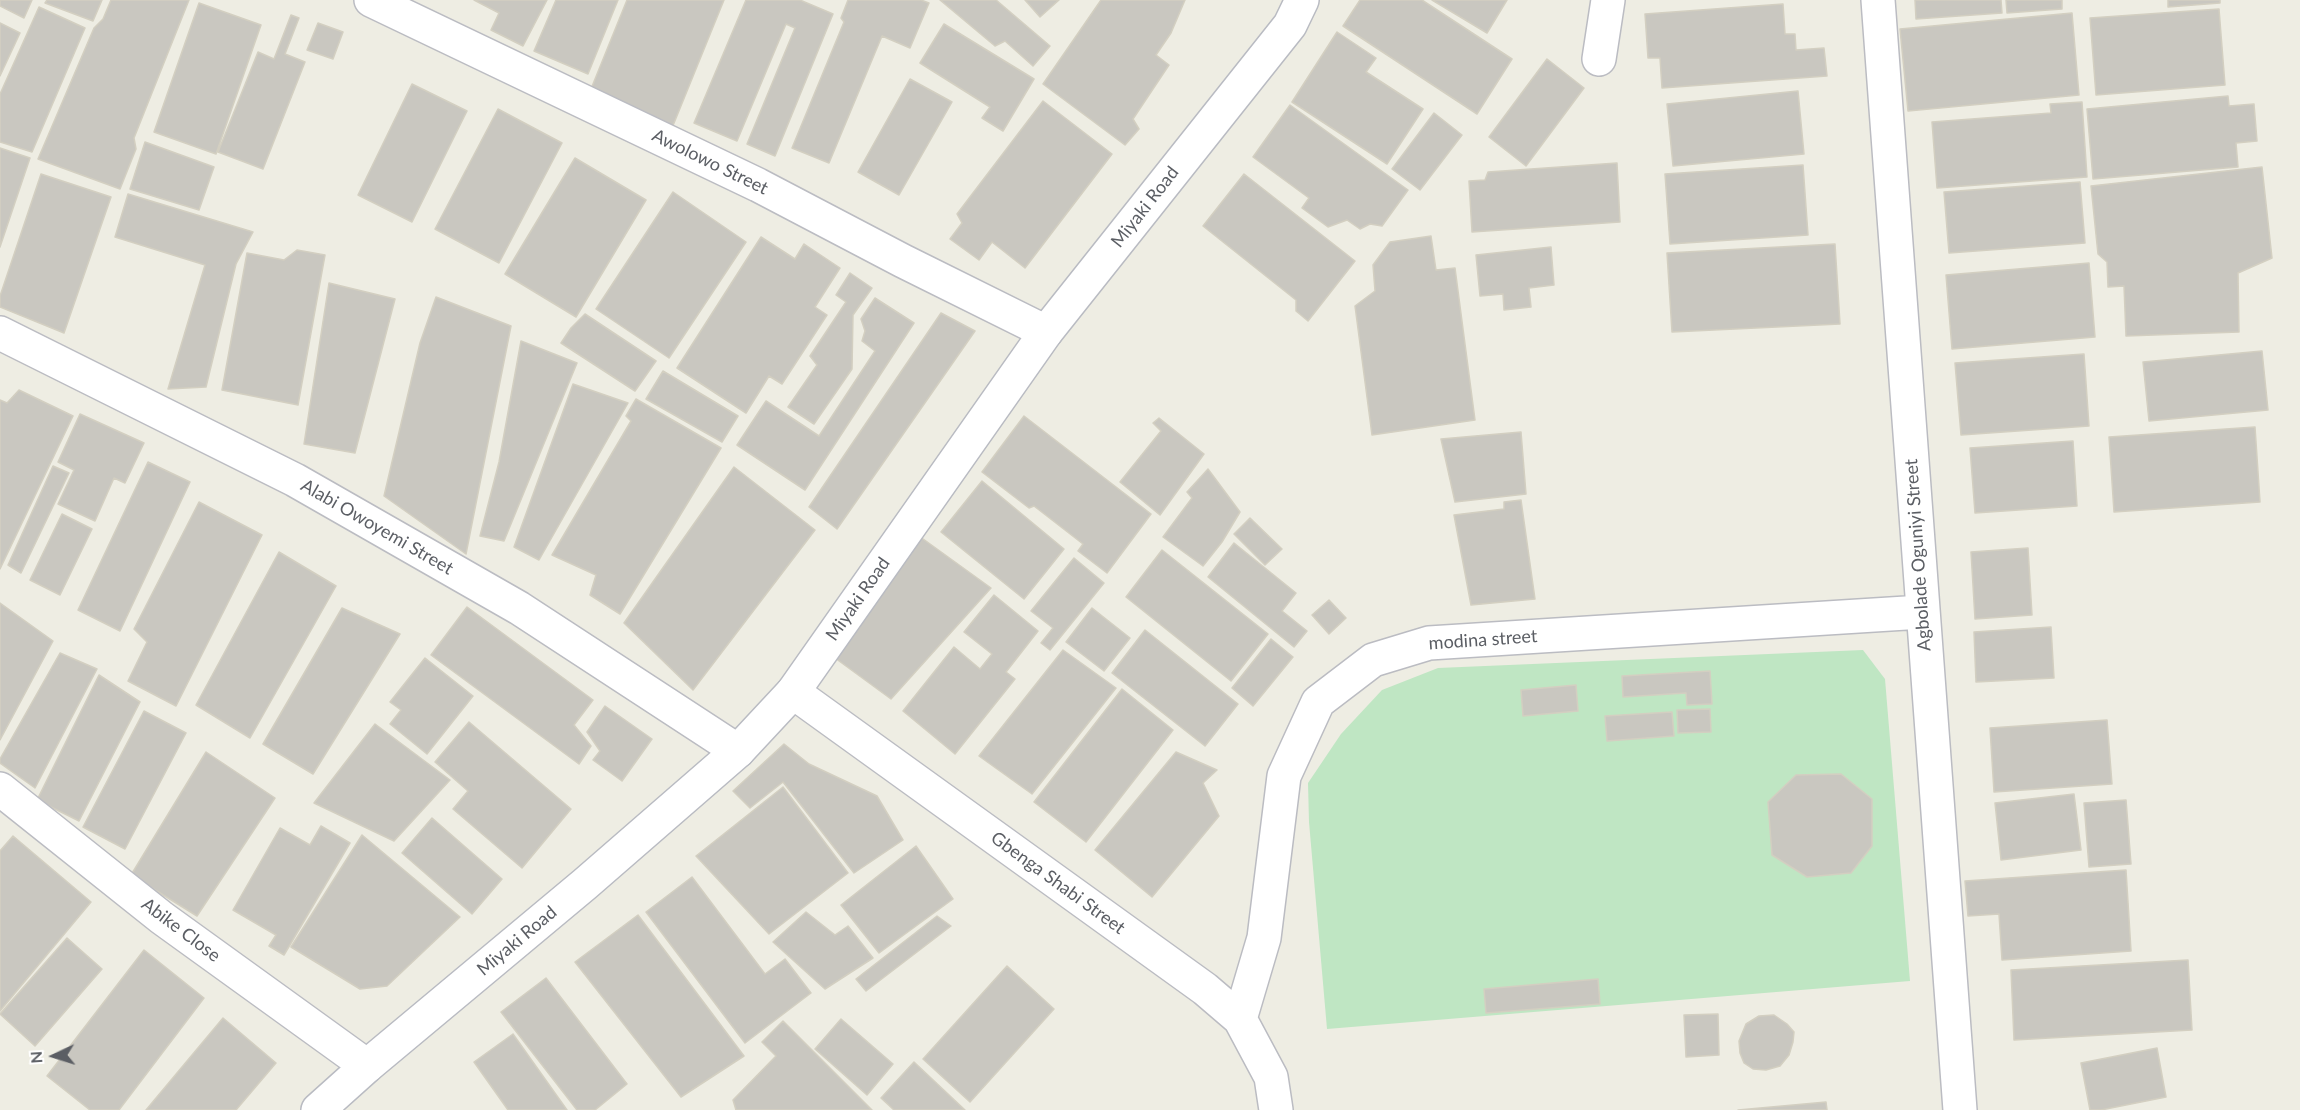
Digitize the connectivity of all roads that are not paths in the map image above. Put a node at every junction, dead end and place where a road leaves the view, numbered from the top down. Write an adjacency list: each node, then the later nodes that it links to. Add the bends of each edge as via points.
1 (371, 0): 6 (street, Awolowo Street, via 747,179)
2 (1302, 0): 6 (street, Miyaki Road, via 1290,25)
3 (1608, 0): 5 (street)
4 (1878, 0): 8 (street, Agbolade Oguniyi Street)
5 (1599, 59)
6 (1046, 332): 9 (street, Miyaki Road)
7 (0, 333): 10 (street, Alabi Owoyemi Street, via 306,486 519,608)
8 (1922, 612): 12 (street, modina street, via 1429,643 1373,660 1318,702 1284,776 1264,938); 16 (street, Agbolade Oguniyi Street)
9 (793, 692): 10 (street, Miyaki Road); 12 (street, Gbenga Shabi Street, via 1205,989)
10 (738, 751): 13 (street, Miyaki Road)
11 (0, 789): 13 (street, Abike Close, via 162,918)
12 (1240, 1019): 15 (street, Gbenga Shabi Street, via 1272,1077)
13 (367, 1066): 14 (street, Miyaki Road)
14 (322, 1108)
15 (1276, 1110)
16 (1960, 1110)

